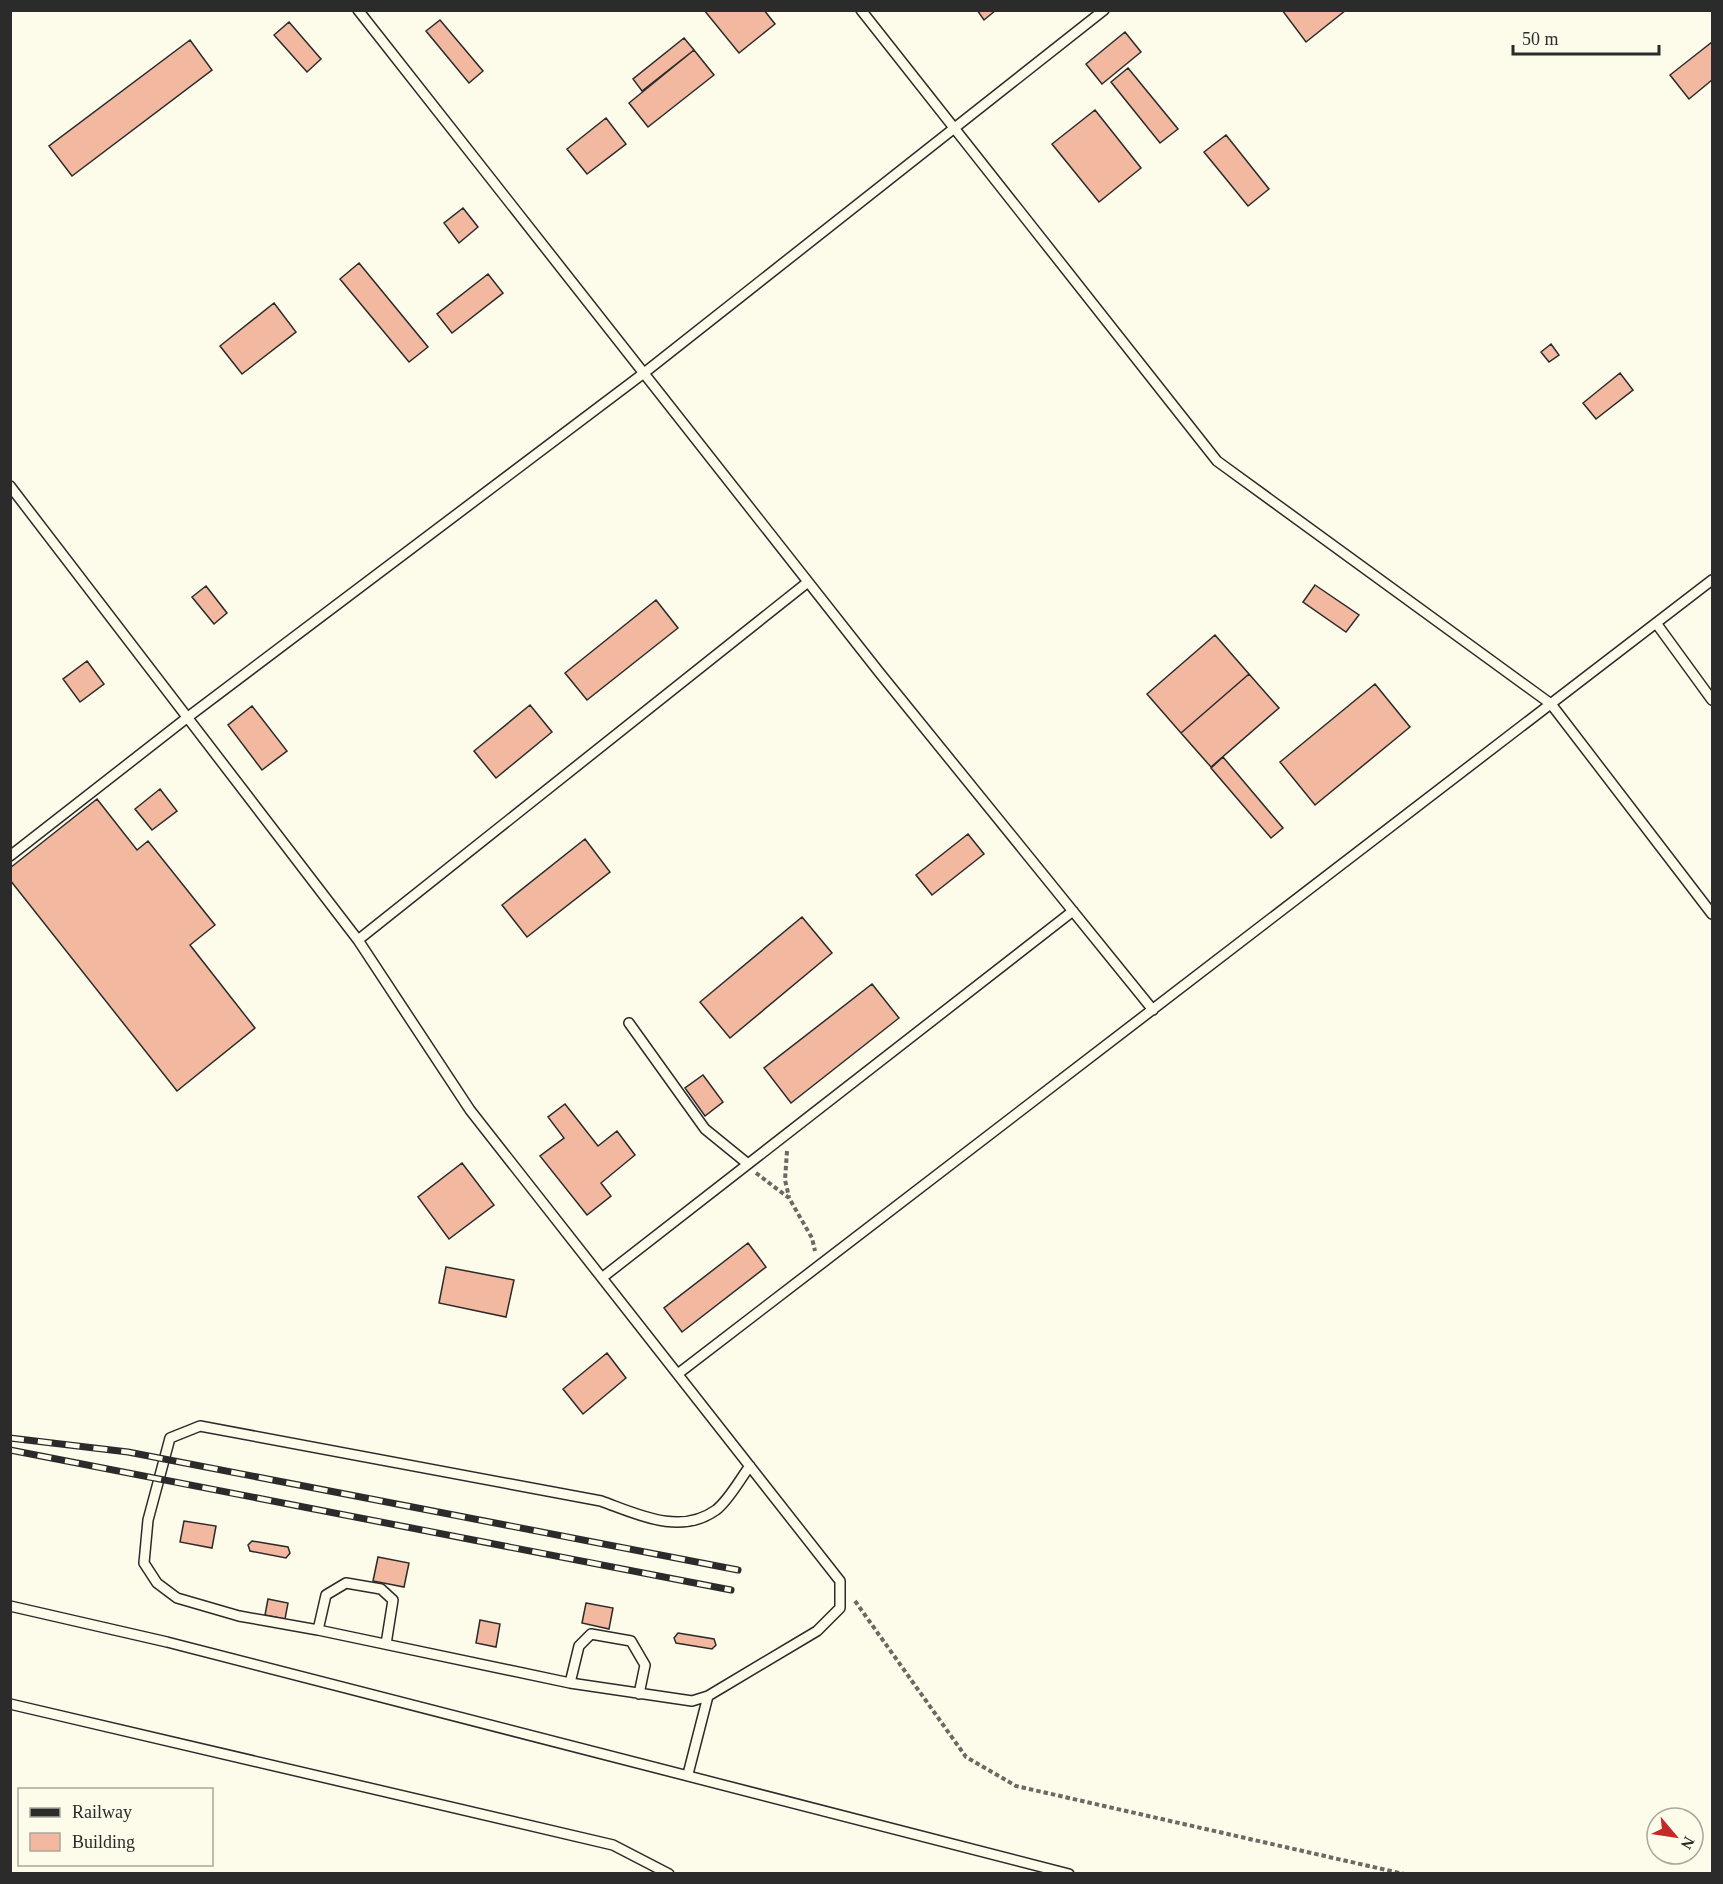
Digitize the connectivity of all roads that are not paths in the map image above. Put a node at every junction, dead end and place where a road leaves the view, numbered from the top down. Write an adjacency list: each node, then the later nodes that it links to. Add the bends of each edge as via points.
1 (358, 10): 5 (lane)
2 (861, 10): 4 (lane)
3 (1104, 10): 4 (lane)
4 (954, 129): 5 (lane); 11 (lane, via 1217,461)
5 (644, 374): 8 (lane); 12 (lane)
6 (10, 486): 12 (lane)
7 (1713, 580): 9 (lane)
8 (808, 582): 14 (lane); 16 (lane)
9 (1656, 623): 10 (lane); 11 (lane)
10 (1713, 700)
11 (1551, 704): 15 (lane); 17 (lane)
12 (188, 717): 13 (lane); 16 (lane)
13 (10, 856)
14 (1073, 911): 17 (lane); 19 (lane)
15 (1713, 914)
16 (358, 940): 20 (lane, via 470,1110)
17 (1153, 1010): 21 (lane)
18 (629, 1023): 19 (lane, via 705,1129)
19 (748, 1164): 20 (lane)
20 (603, 1277): 21 (lane)
21 (679, 1373): 22 (lane)
22 (750, 1466): 24 (lane, via 717,1510 676,1523 657,1521 601,1500 200,1426 170,1438 148,1520 144,1563 157,1583 177,1598); 28 (lane, via 840,1581 840,1608 818,1630)
23 (10, 1606): 30 (lane)
24 (318, 1630): 25 (lane); 25 (lane, via 326,1595 346,1582 381,1588 393,1600)
25 (386, 1644): 26 (lane)
26 (570, 1683): 27 (lane); 27 (lane, via 579,1646 591,1634 631,1641 645,1665)
27 (639, 1694): 28 (lane, via 692,1701)
28 (708, 1696): 30 (lane)
29 (10, 1704): 31 (lane, via 613,1845)
30 (688, 1774): 32 (lane)
31 (669, 1874)
32 (1069, 1874)

